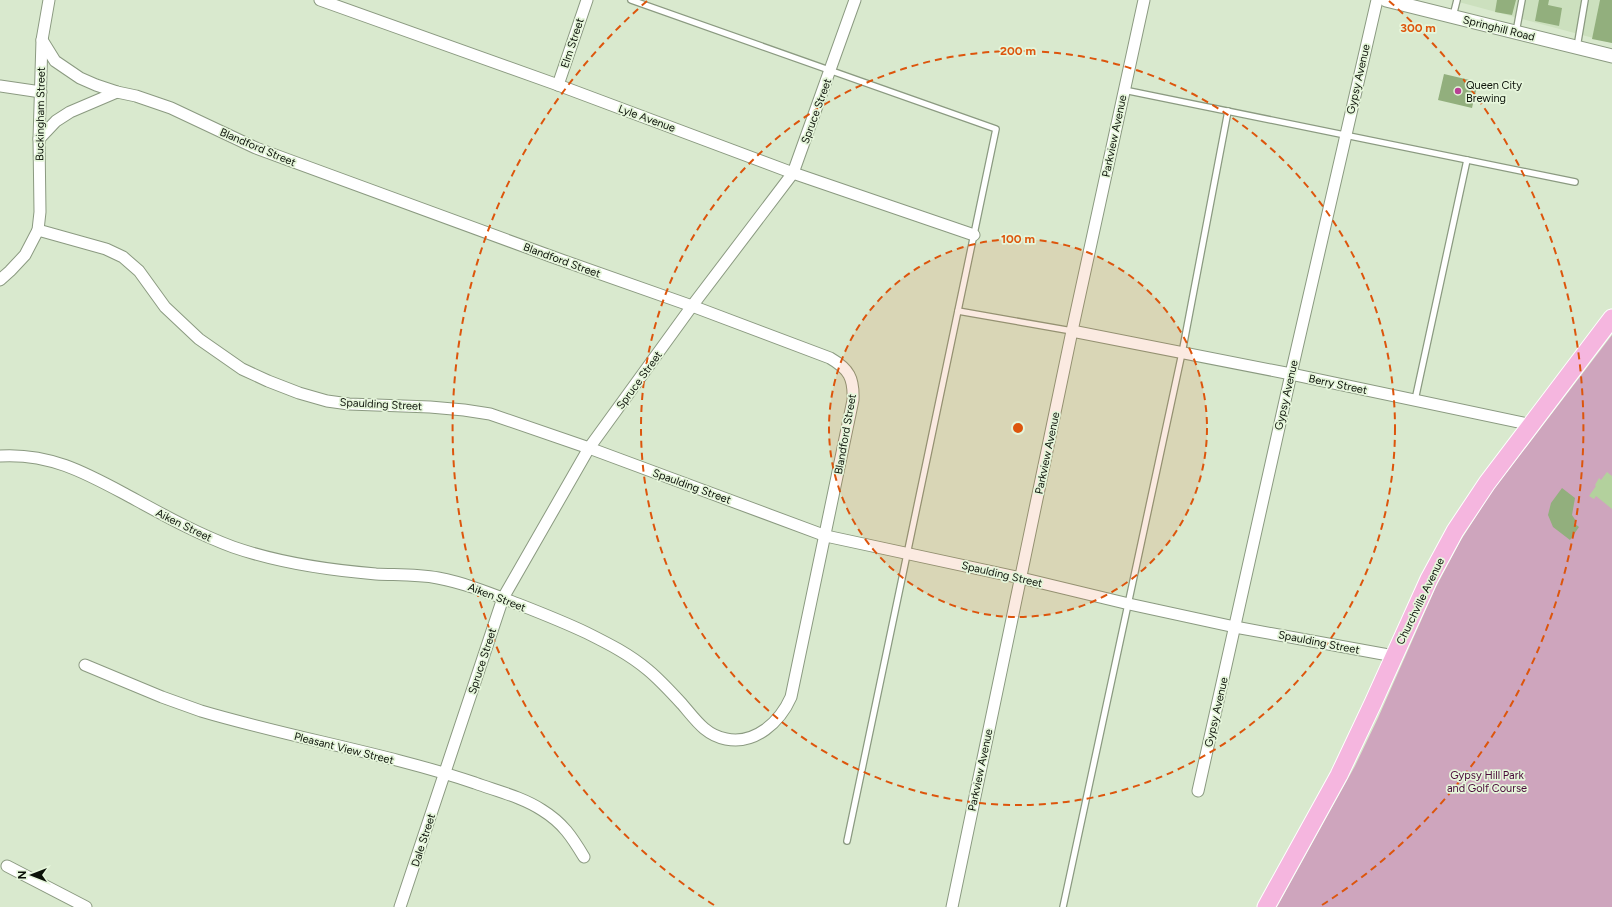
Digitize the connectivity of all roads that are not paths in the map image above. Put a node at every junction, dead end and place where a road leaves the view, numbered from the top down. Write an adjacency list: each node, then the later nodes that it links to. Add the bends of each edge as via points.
1 (49, 0): 13 (street, Buckingham Street)
2 (320, 0): 17 (street, Lyle Avenue)
3 (587, 0): 17 (street, Elm Street)
4 (631, 0): 16 (lane)
5 (856, 0): 16 (street, Spruce Street)
6 (1144, 0): 19 (street, Parkview Avenue)
7 (1385, 0): 11 (street, Springhill Road); 23 (street, Gypsy Avenue)
8 (1457, 0): 11 (lane)
9 (1522, 0): 12 (lane)
10 (1585, 0): 14 (lane)
11 (1453, 16): 12 (street, Springhill Road)
12 (1516, 32): 14 (street, Springhill Road)
13 (42, 40): 20 (street, Buckingham Street); 21 (street, Blandford Street, via 55,61 66,70)
14 (1577, 47): 15 (street, Springhill Road)
15 (1612, 56)
16 (830, 71): 26 (street, Spruce Street); 29 (lane, via 996,129)
17 (558, 85): 26 (street, Lyle Avenue)
18 (0, 86): 20 (street)
19 (1124, 90): 22 (lane); 34 (street, Parkview Avenue)
20 (41, 92): 24 (street, Buckingham Street)
21 (117, 92): 24 (street, via 70,112 56,121); 31 (street, Blandford Street, via 171,108 271,154)
22 (1228, 111): 23 (lane); 35 (lane)
23 (1345, 135): 25 (lane); 36 (street, Gypsy Avenue)
24 (39, 139): 28 (street, Buckingham Street)
25 (1467, 160): 27 (lane); 37 (lane)
26 (793, 173): 29 (street, Lyle Avenue); 31 (street, Spruce Street)
27 (1575, 182)
28 (38, 230): 30 (street, via 25,255); 39 (street, Spaulding Street, via 106,249 123,257 139,271 165,307 198,339 242,369 282,387 316,398 349,404 475,411)
29 (974, 234): 32 (lane)
30 (0, 280)
31 (692, 306): 39 (street, Spruce Street); 41 (street, Blandford Street, via 830,358 848,372 854,387 853,400)
32 (958, 311): 34 (lane); 42 (lane)
33 (1612, 318): 38 (main road, Churchville Avenue)
34 (1072, 332): 35 (street, Berry Street); 43 (street, Parkview Avenue)
35 (1182, 353): 36 (street, Berry Street); 45 (lane)
36 (1291, 374): 37 (street, Berry Street); 46 (street, Gypsy Avenue)
37 (1415, 400): 38 (street, Berry Street)
38 (1532, 425): 47 (main road, Churchville Avenue, via 1487,483 1455,531 1429,579)
39 (589, 448): 41 (street, Spaulding Street); 44 (street, Spruce Street)
40 (0, 456): 44 (street, Aiken Street, via 36,458 72,467 198,532 259,555 322,568 438,578)
41 (826, 536): 42 (street, Spaulding Street); 44 (street, Aiken Street, via 791,697 784,711 772,725 744,740 725,739 706,730 654,676 617,648 568,624)
42 (908, 553): 43 (street, Spaulding Street); 51 (lane)
43 (1021, 578): 45 (street, Spaulding Street); 56 (street, Parkview Avenue)
44 (503, 598): 49 (street, Spruce Street)
45 (1129, 604): 46 (street, Spaulding Street); 57 (lane)
46 (1235, 626): 47 (street, Spaulding Street); 50 (street, Gypsy Avenue)
47 (1394, 656): 58 (main road, Churchville Avenue, via 1339,775)
48 (85, 665): 49 (street, Pleasant View Street, via 201,711)
49 (445, 773): 52 (street, Pleasant View Street, via 542,809 566,829); 55 (street, Dale Street)
50 (1198, 791)
51 (847, 841)
52 (584, 857)
53 (7, 866): 54 (street)
54 (86, 907)
55 (400, 907)
56 (952, 907)
57 (1062, 907)
58 (1266, 907)

